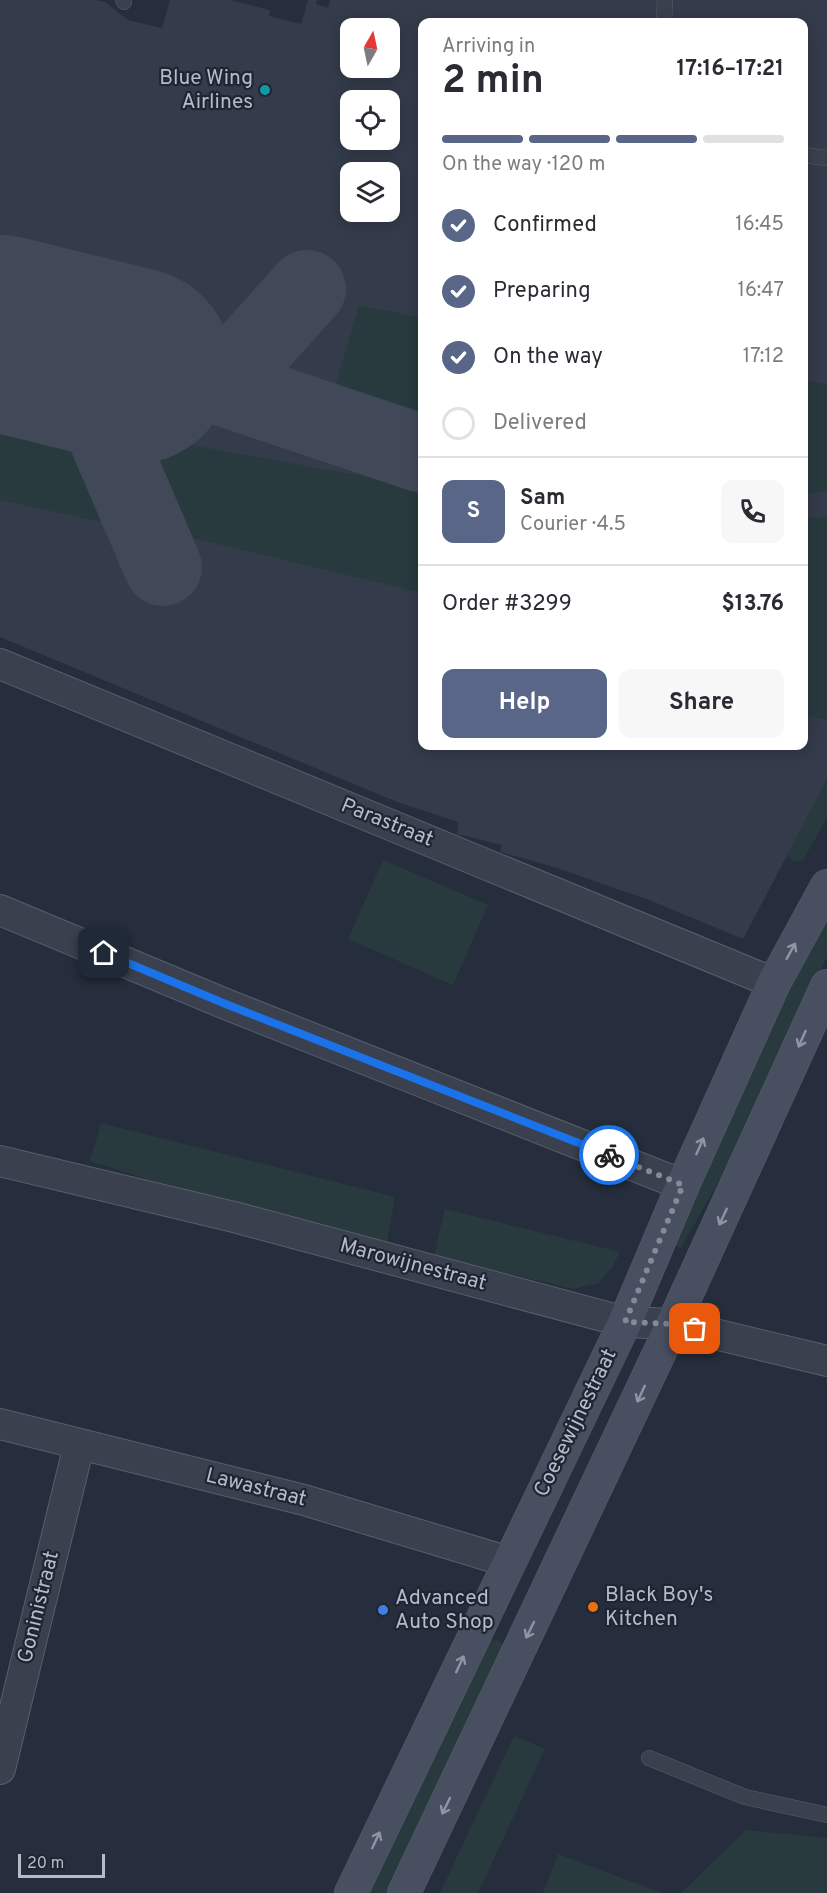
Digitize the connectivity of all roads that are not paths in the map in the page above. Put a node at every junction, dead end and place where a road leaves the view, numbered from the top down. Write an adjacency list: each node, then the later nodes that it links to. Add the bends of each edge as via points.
1 (665, 0): 2 (lane)
2 (664, 18)
3 (808, 156): 4 (lane)
4 (827, 158)
5 (0, 664): 8 (street, Parastraat)
6 (827, 886): 8 (main road, Coesewijnestraat, one-way to 6)
7 (0, 910): 11 (street)
8 (774, 982): 11 (main road, Coesewijnestraat, one-way to 8)
9 (827, 986): 13 (main road, one-way to 13)
10 (0, 1161): 12 (street, Marowijnestraat, via 234,1216)
11 (683, 1185): 12 (main road, Coesewijnestraat)
12 (625, 1322): 13 (street, Marowijnestraat); 17 (main road, Coesewijnestraat)
13 (673, 1324): 14 (street, Marowijnestraat); 23 (main road, one-way to 23)
14 (827, 1361)
15 (0, 1424): 16 (street, Lawastraat)
16 (79, 1444): 17 (street, Lawastraat, via 304,1500); 18 (street, Goninistraat)
17 (509, 1562): 22 (main road, Coesewijnestraat, one-way to 17)
18 (7, 1711): 20 (street, Goninistraat)
19 (650, 1758): 21 (lane, via 745,1797)
20 (0, 1769)
21 (827, 1815)
22 (351, 1893)
23 (404, 1893)

